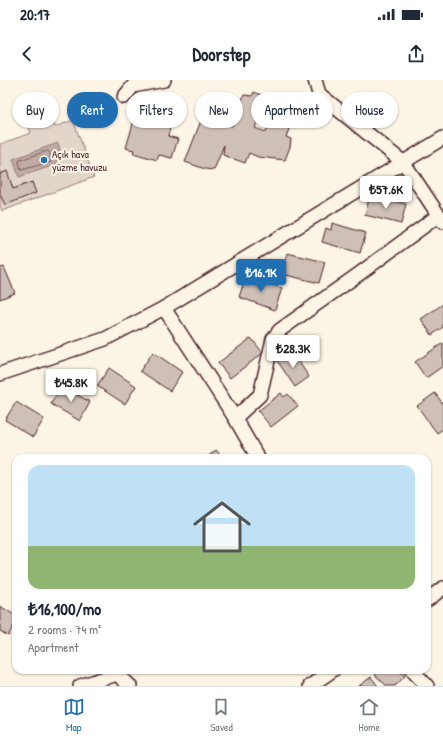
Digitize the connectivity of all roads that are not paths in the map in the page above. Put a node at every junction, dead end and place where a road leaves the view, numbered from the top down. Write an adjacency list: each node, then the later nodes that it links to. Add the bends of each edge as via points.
1 (164, 80): 3 (street, via 133,86)
2 (315, 80): 5 (street, via 319,94)
3 (124, 96)
4 (443, 138): 5 (street)
5 (404, 163): 6 (street); 7 (street)
6 (441, 218): 9 (street, via 280,330 273,340 260,395)
7 (164, 308): 8 (street, via 105,338); 9 (street)
8 (0, 374)
9 (235, 418): 10 (street)
10 (256, 454)
11 (443, 588): 12 (street)
12 (431, 597)
13 (327, 674): 17 (street)
14 (416, 674): 18 (street)
15 (80, 686): 16 (street, via 117,674)
16 (130, 686)
17 (310, 686)
18 (427, 686)

